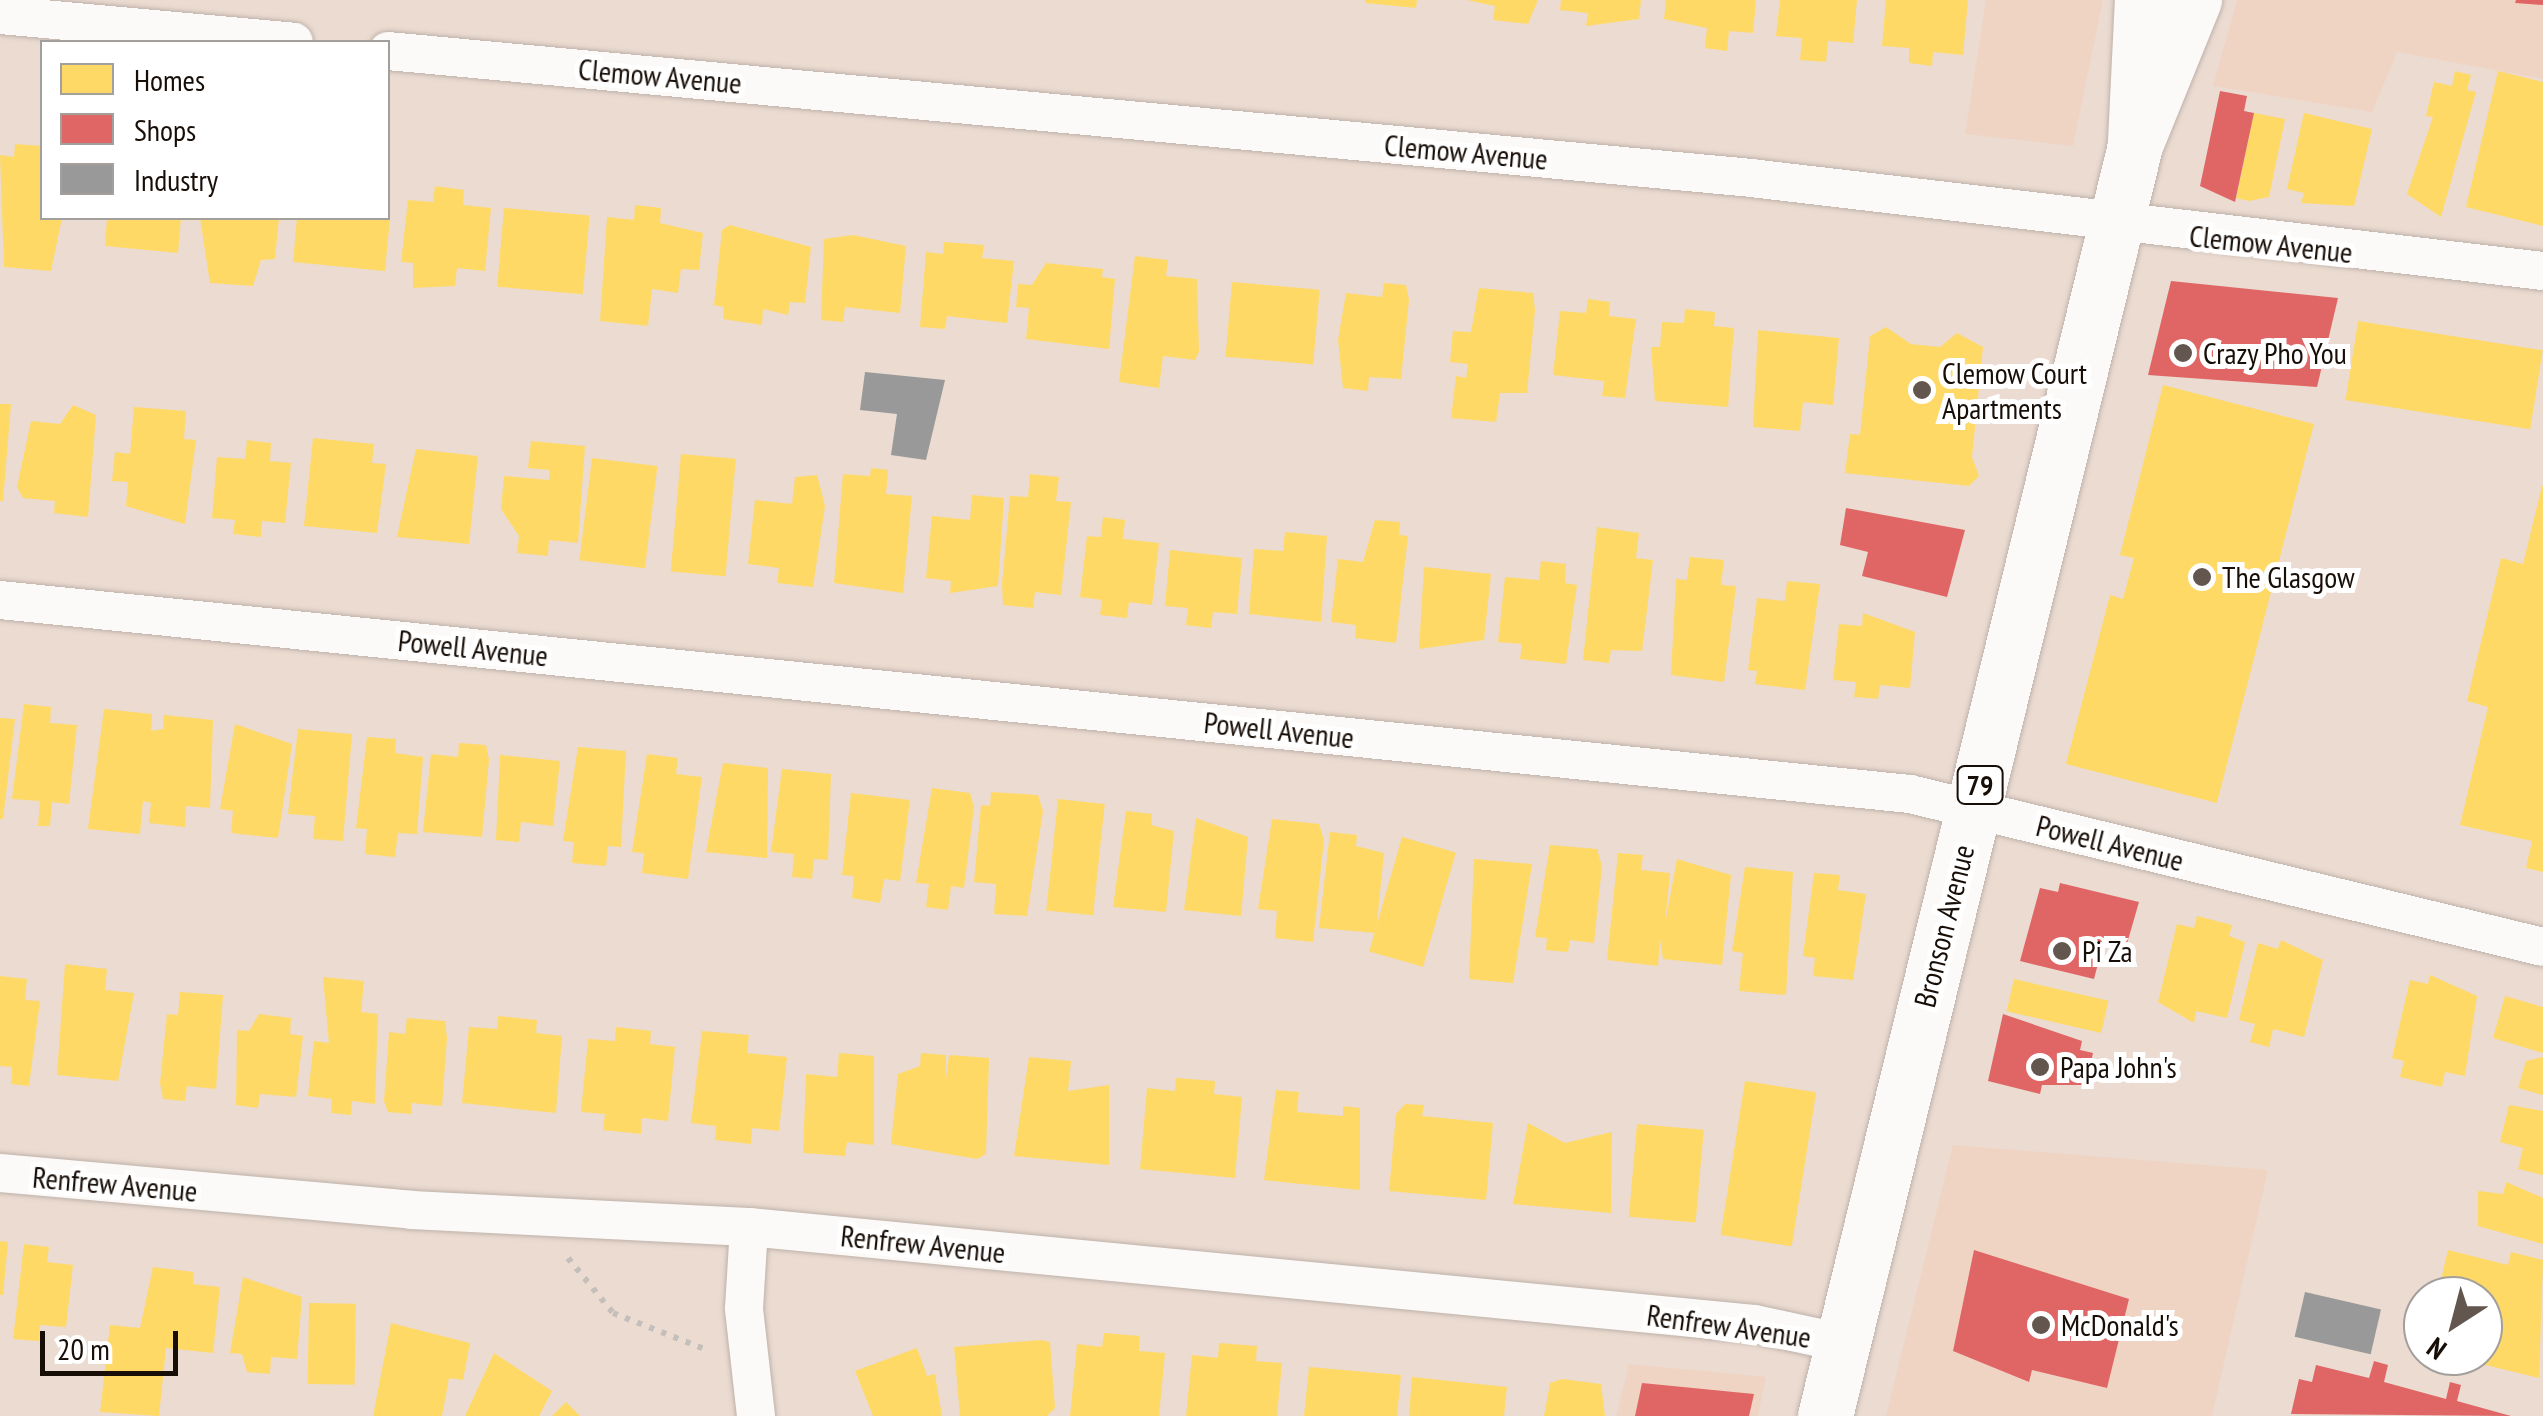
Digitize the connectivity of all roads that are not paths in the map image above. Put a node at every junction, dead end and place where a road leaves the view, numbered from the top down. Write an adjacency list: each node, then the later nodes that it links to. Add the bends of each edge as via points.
1 (2142, 0): 6 (main road, Bronson Avenue / 79)
2 (2194, 0): 6 (main road, Bronson Avenue / 79)
3 (0, 15): 4 (street)
4 (272, 40)
5 (390, 51): 7 (street, Clemow Avenue, via 1751,178)
6 (2136, 145): 7 (main road, Bronson Avenue / 79)
7 (2115, 228): 8 (street, Clemow Avenue); 10 (main road, Bronson Avenue / 79)
8 (2543, 271)
9 (0, 600): 10 (street, Powell Avenue, via 1910,794)
10 (1972, 810): 11 (street, Powell Avenue); 14 (main road, Bronson Avenue / 79)
11 (2543, 947)
12 (0, 1173): 13 (street, Renfrew Avenue, via 411,1210)
13 (749, 1227): 14 (street, Renfrew Avenue, via 1755,1324); 15 (street, via 744,1309)
14 (1843, 1342): 16 (main road, Bronson Avenue / 79)
15 (756, 1416)
16 (1825, 1416)

